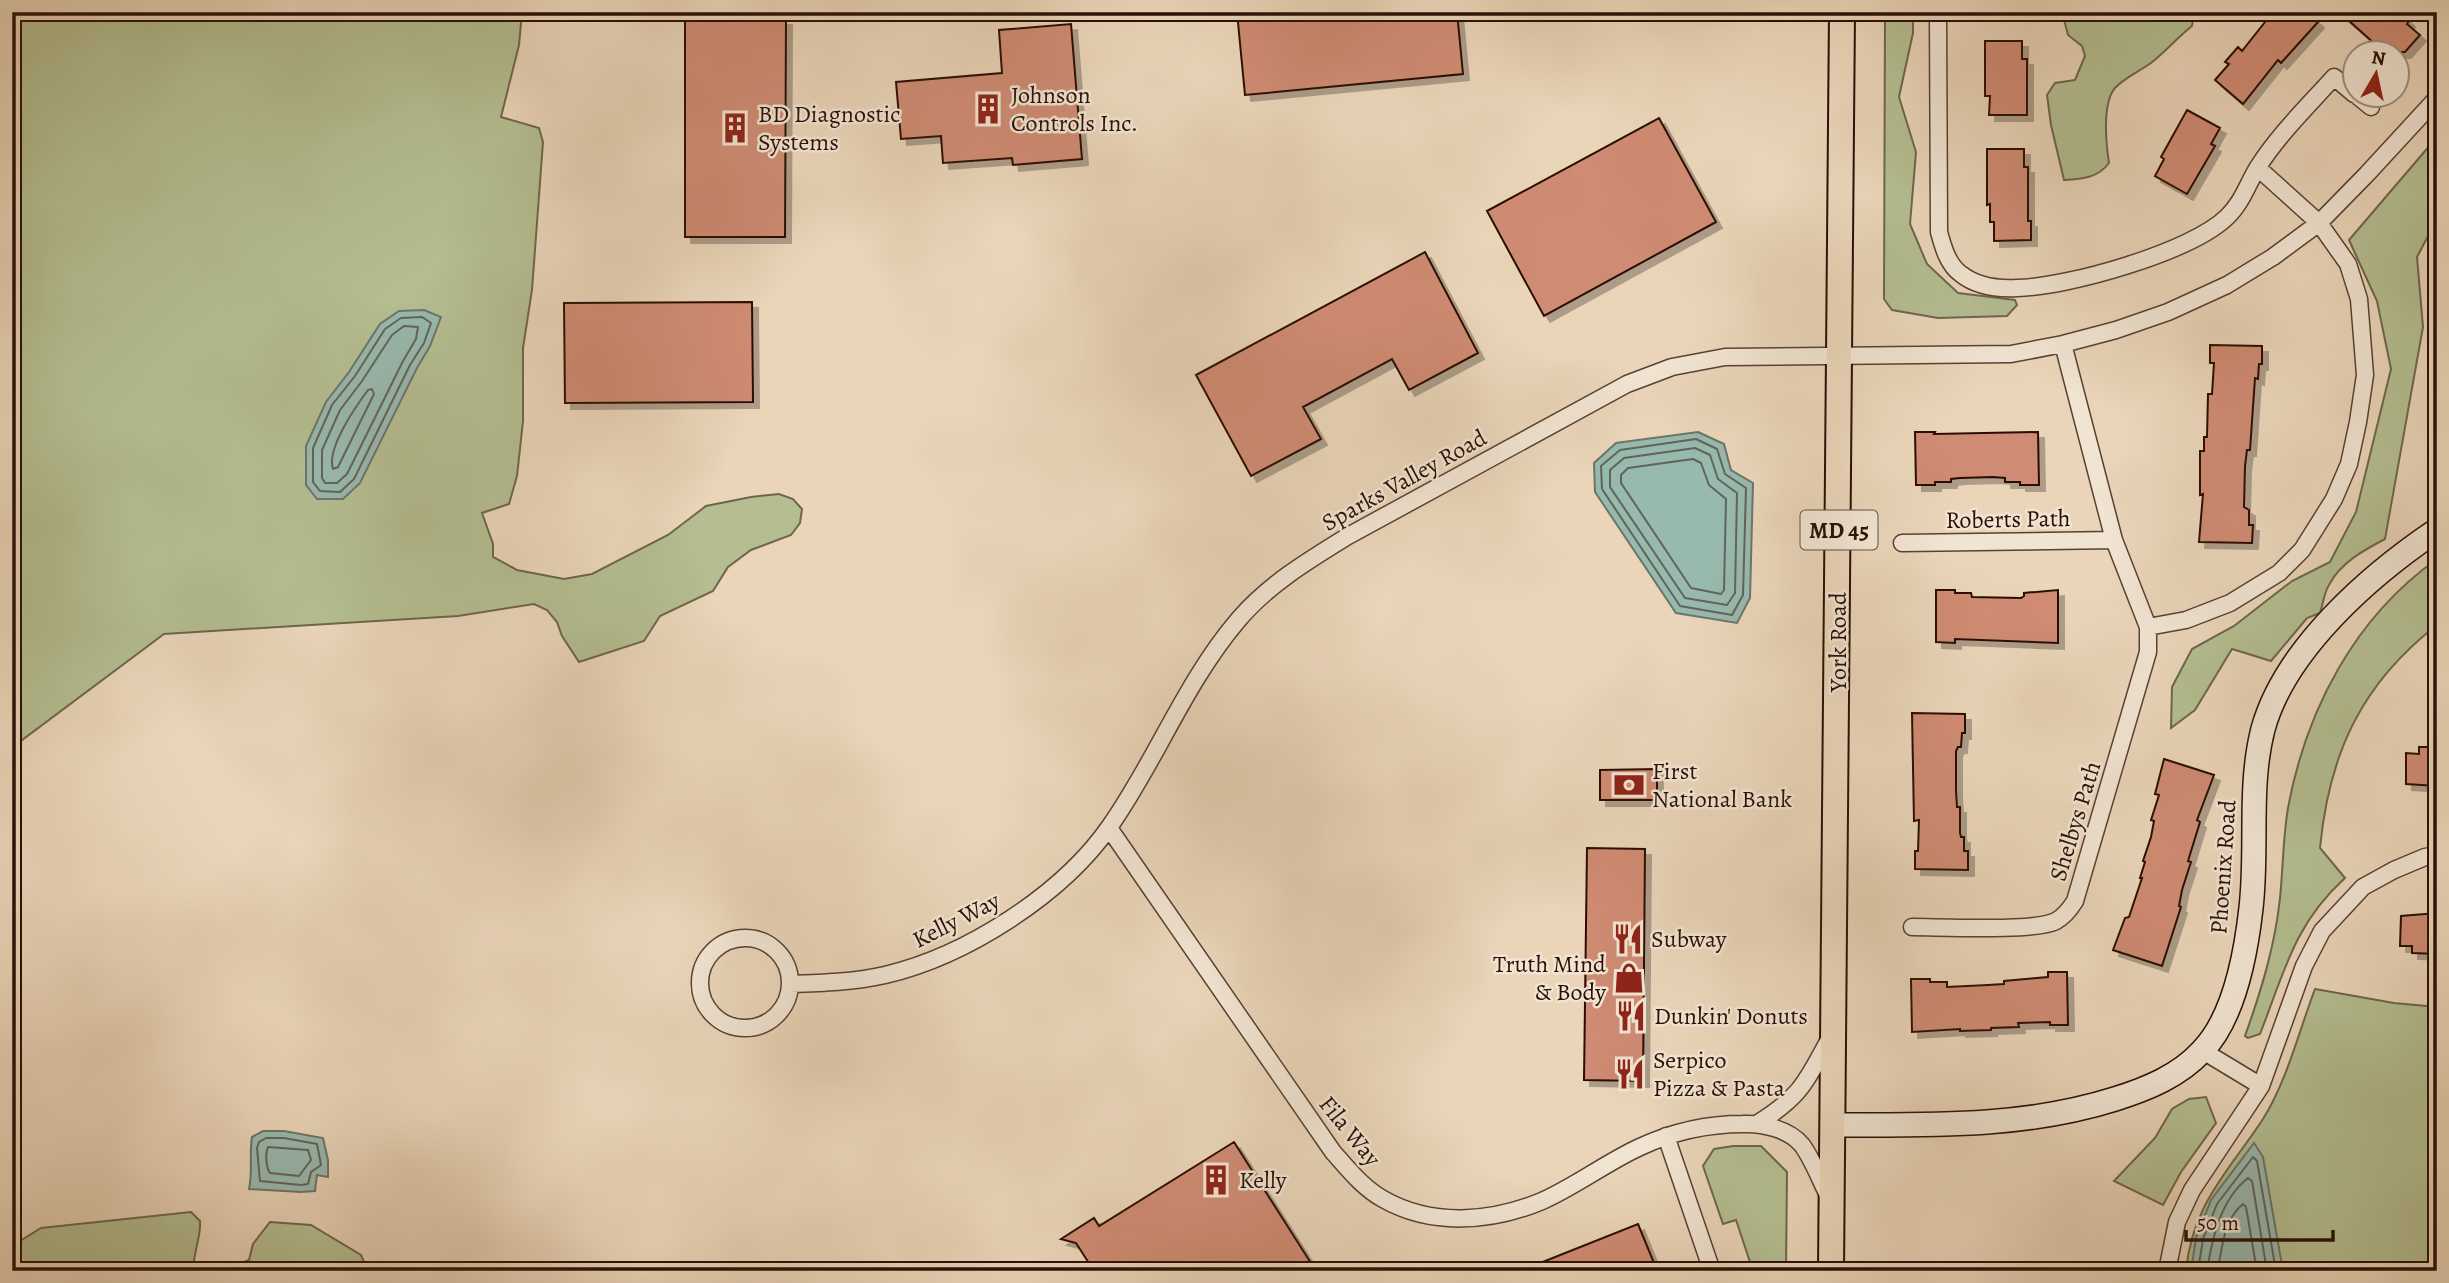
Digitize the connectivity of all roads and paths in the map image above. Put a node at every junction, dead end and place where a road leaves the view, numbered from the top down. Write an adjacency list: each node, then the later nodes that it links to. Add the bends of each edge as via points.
1 (1842, 12): 8 (main road, York Road / MD 45)
2 (1938, 12): 5 (street, via 1939,232 1945,253 1959,274 1983,286 2058,284 2172,249 2227,217)
3 (2340, 82): 5 (street, via 2334,77)
4 (2437, 98): 6 (street, Sparks Valley Road)
5 (2258, 168): 6 (street)
6 (2319, 223): 7 (street, Sparks Valley Road, via 2227,285 2116,331); 12 (street, via 2348,264 2359,299 2365,375 2349,464 2334,499 2302,550 2279,573 2230,603 2186,620)
7 (2063, 344): 8 (street, Sparks Valley Road, via 2011,354); 10 (street, Roberts Path)
8 (1840, 354): 13 (street, Sparks Valley Road, via 1725,357 1648,375 1307,561 1239,618 1186,692); 17 (main road, York Road / MD 45)
9 (2437, 530): 18 (street, Phoenix Road, via 2336,613 2296,661 2277,694 2263,728 2256,767 2251,907 2242,958 2230,1003)
10 (2114, 540): 11 (street, Roberts Path); 12 (street, Roberts Path)
11 (1902, 543)
12 (2148, 627): 15 (street, Shelbys Path, via 2148,652 2137,694 2075,901 2067,913 2054,922 2020,927)
13 (1109, 828): 16 (street, Kelly Way, via 1046,892 1012,919 969,943 885,975); 22 (street, Fila Way, via 1333,1152 1381,1198 1400,1208 1446,1218 1508,1213 1544,1200)
14 (2437, 855): 19 (street, via 2363,887 2322,931 2304,966)
15 (1912, 927)
16 (790, 984): 16 (street, via 788,968 769,944 738,937 711,952 699,981 706,1008 729,1026 743,1029 770,1021 781,1011)
17 (1834, 1031): 20 (street, Fila Way, via 1804,1087 1784,1108); 21 (main road, York Road / MD 45)
18 (2203, 1051): 19 (street); 21 (street, Phoenix Road, via 2164,1081 2079,1110 1963,1125)
19 (2261, 1086): 26 (street, via 2192,1191 2177,1222)
20 (1758, 1123): 22 (street, Fila Way); 23 (street, Fila Way, via 1801,1144)
21 (1833, 1125): 23 (main road, York Road / MD 45)
22 (1667, 1136): 24 (street)
23 (1832, 1202): 25 (main road, York Road / MD 45)
24 (1712, 1271)
25 (1831, 1271)
26 (2167, 1271)

